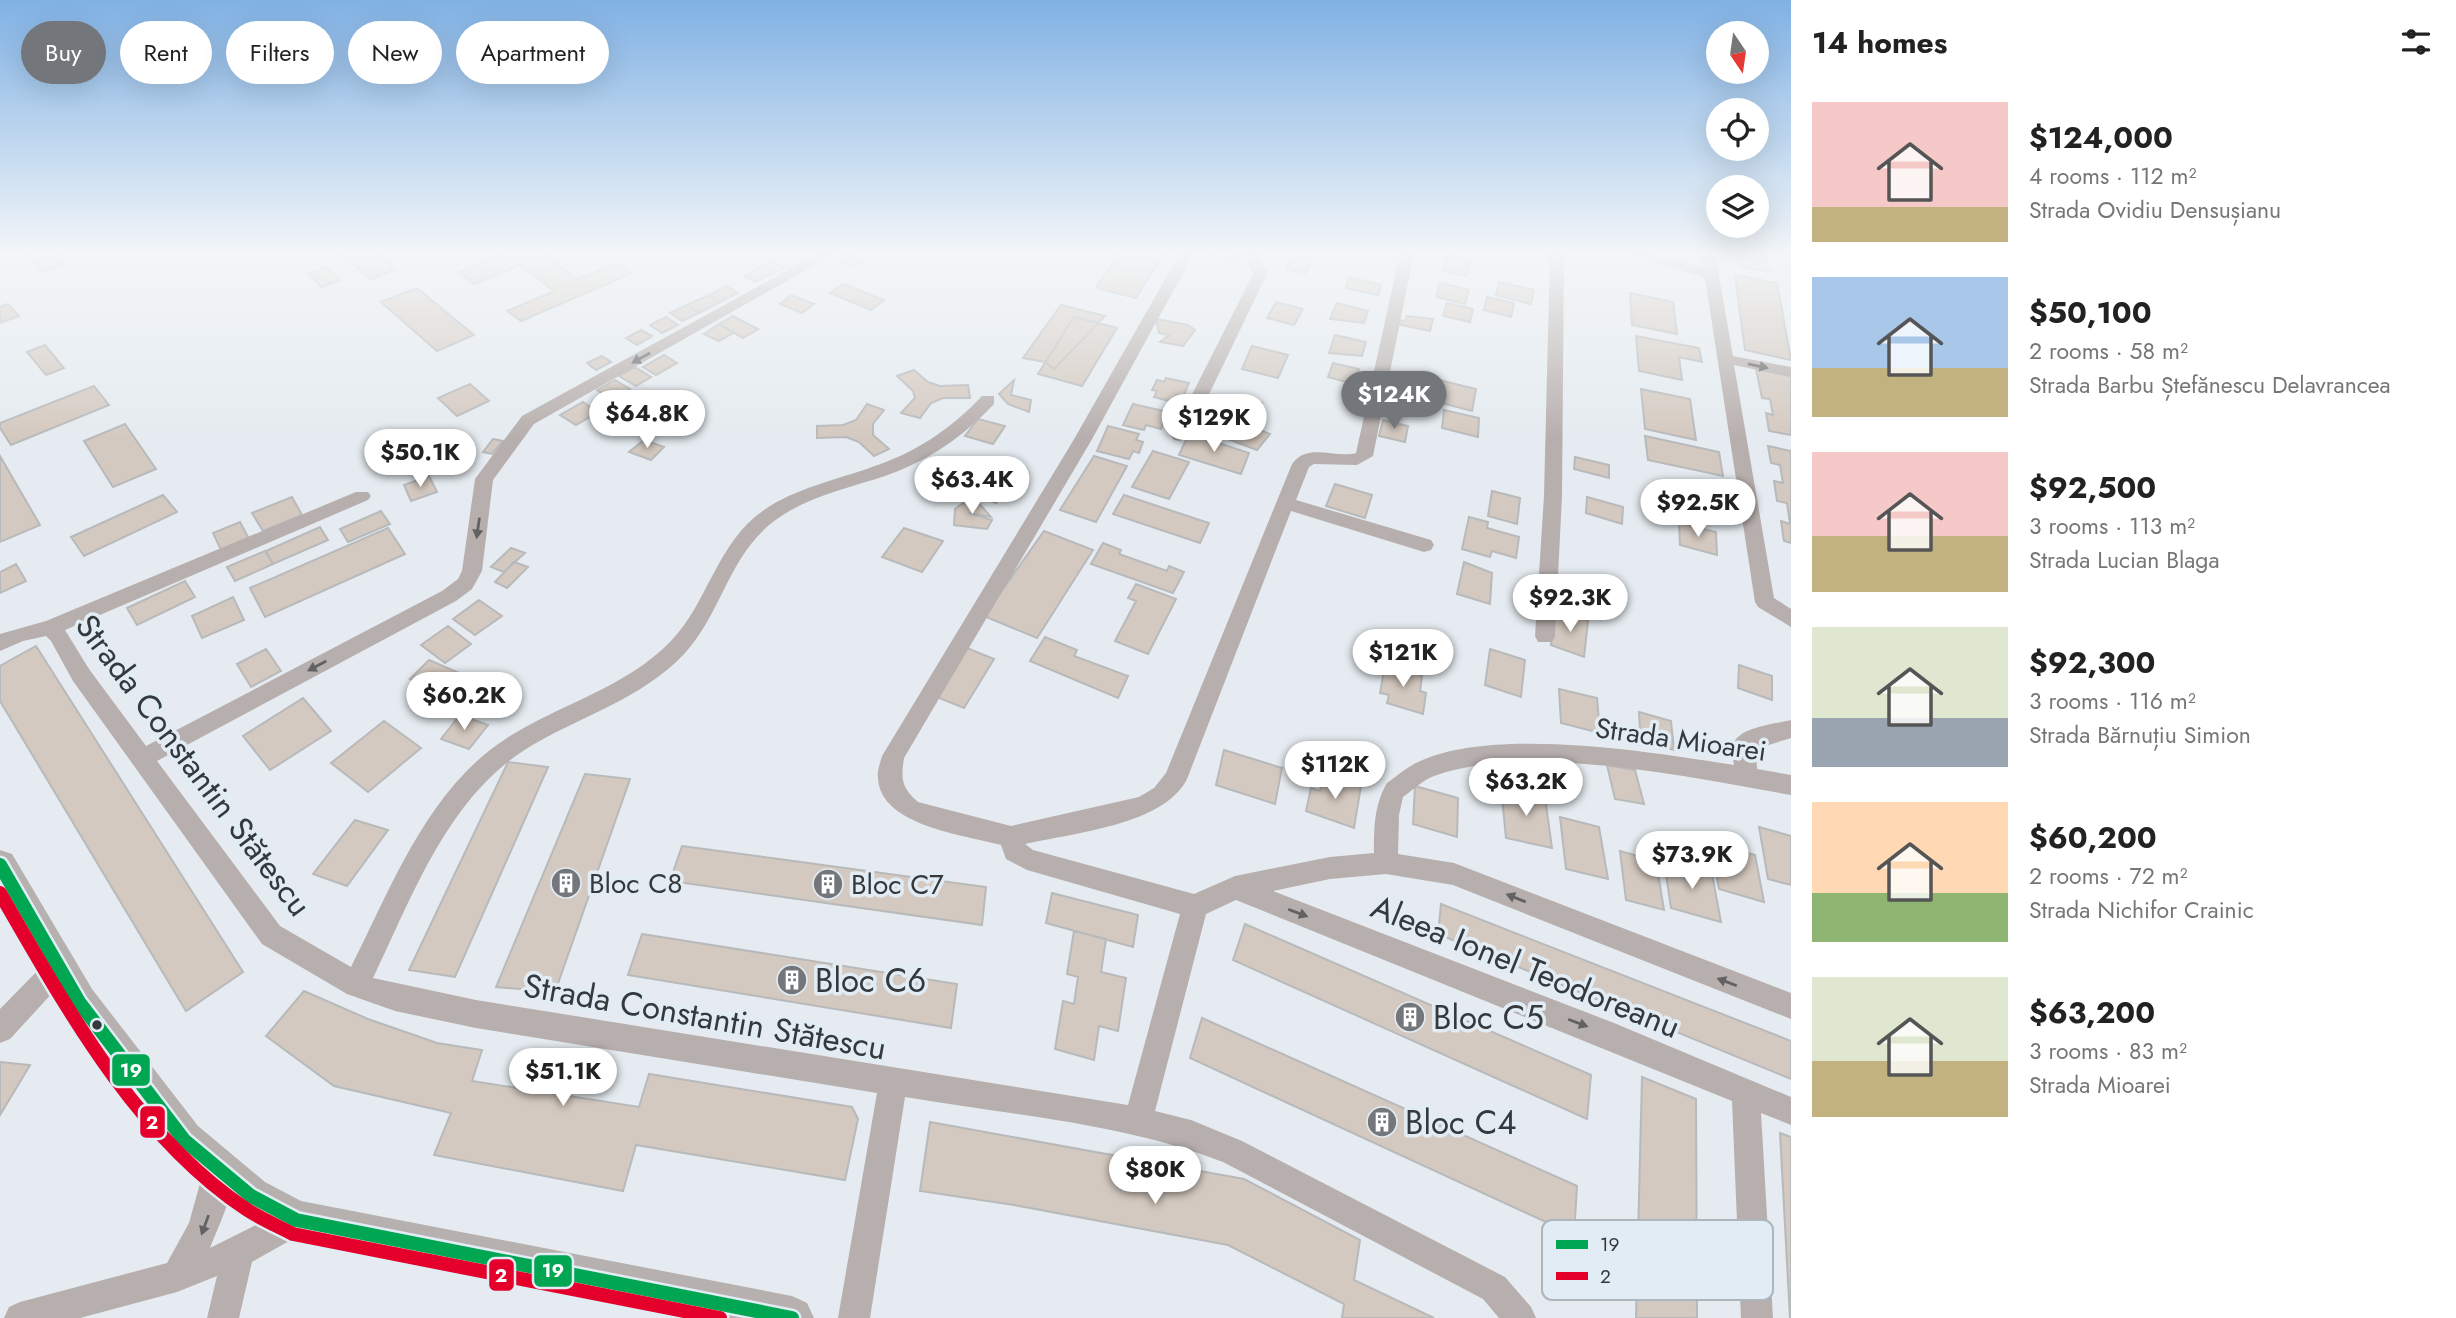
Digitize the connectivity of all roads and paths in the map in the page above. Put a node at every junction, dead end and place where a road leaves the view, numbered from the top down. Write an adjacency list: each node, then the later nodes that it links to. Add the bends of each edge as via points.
1 (719, 315): 19 (street, one-way to 19, via 528,421 484,479 472,571 465,584)
2 (1153, 315): 22 (street, via 893,757 889,779 897,798 911,810)
3 (1240, 315): 10 (street)
4 (1394, 315): 12 (street, via 1364,456 1357,460 1307,458)
5 (1556, 315): 16 (street)
6 (1718, 315): 7 (street)
7 (1726, 359): 8 (street, one-way to 8); 14 (street, via 1765,602)
8 (1791, 372)
9 (988, 400): 28 (street, via 936,446 772,513 744,535 724,562 696,622 678,647 605,699 493,759 466,786 442,822)
10 (1180, 436)
11 (362, 496): 15 (street)
12 (1284, 503): 13 (street); 22 (street, via 1175,779 1162,795 1144,806)
13 (1424, 545)
14 (1791, 619)
15 (49, 628): 17 (street, Strada Constantin Stătescu); 19 (street, Strada Constantin Stătescu)
16 (1545, 636)
17 (0, 643)
18 (1791, 729): 20 (street, via 1744,745)
19 (141, 759): 28 (street, Strada Constantin Stătescu, via 271,934)
20 (1746, 778): 21 (street, Strada Mioarei); 23 (street, Strada Mioarei, via 1563,753 1505,753 1456,761 1411,774 1393,792 1385,833)
21 (1791, 785)
22 (1011, 837): 26 (street, via 1015,851 1027,859)
23 (1387, 863): 25 (street, via 1330,868); 29 (street, one-way to 23, via 1454,874)
24 (0, 865): 27 (main road)
25 (1235, 888): 26 (street); 32 (street, Aleea Ionel Teodoreanu, one-way to 32)
26 (1195, 906): 34 (street)
27 (58, 968): 30 (street); 35 (main road, via 184,1139)
28 (356, 985): 31 (street, Strada Constantin Stătescu, via 395,999 449,1009)
29 (1791, 1006)
30 (0, 1029)
31 (893, 1083): 34 (street, Strada Constantin Stătescu); 44 (street)
32 (1746, 1092): 33 (street, Aleea Ionel Teodoreanu); 37 (street)
33 (1791, 1111)
34 (1138, 1121): 45 (street, Strada Constantin Stătescu, via 1231,1151 1494,1288)
35 (218, 1169): 36 (main road, via 251,1196); 39 (street, one-way to 39, via 213,1203 199,1242)
36 (296, 1220): 38 (street); 43 (main road)
37 (1752, 1220)
38 (239, 1252): 39 (street); 42 (street)
39 (177, 1276): 41 (street)
40 (1756, 1300): 46 (street)
41 (20, 1318)
42 (223, 1318)
43 (792, 1318)
44 (854, 1318)
45 (1520, 1318)
46 (1757, 1318)

